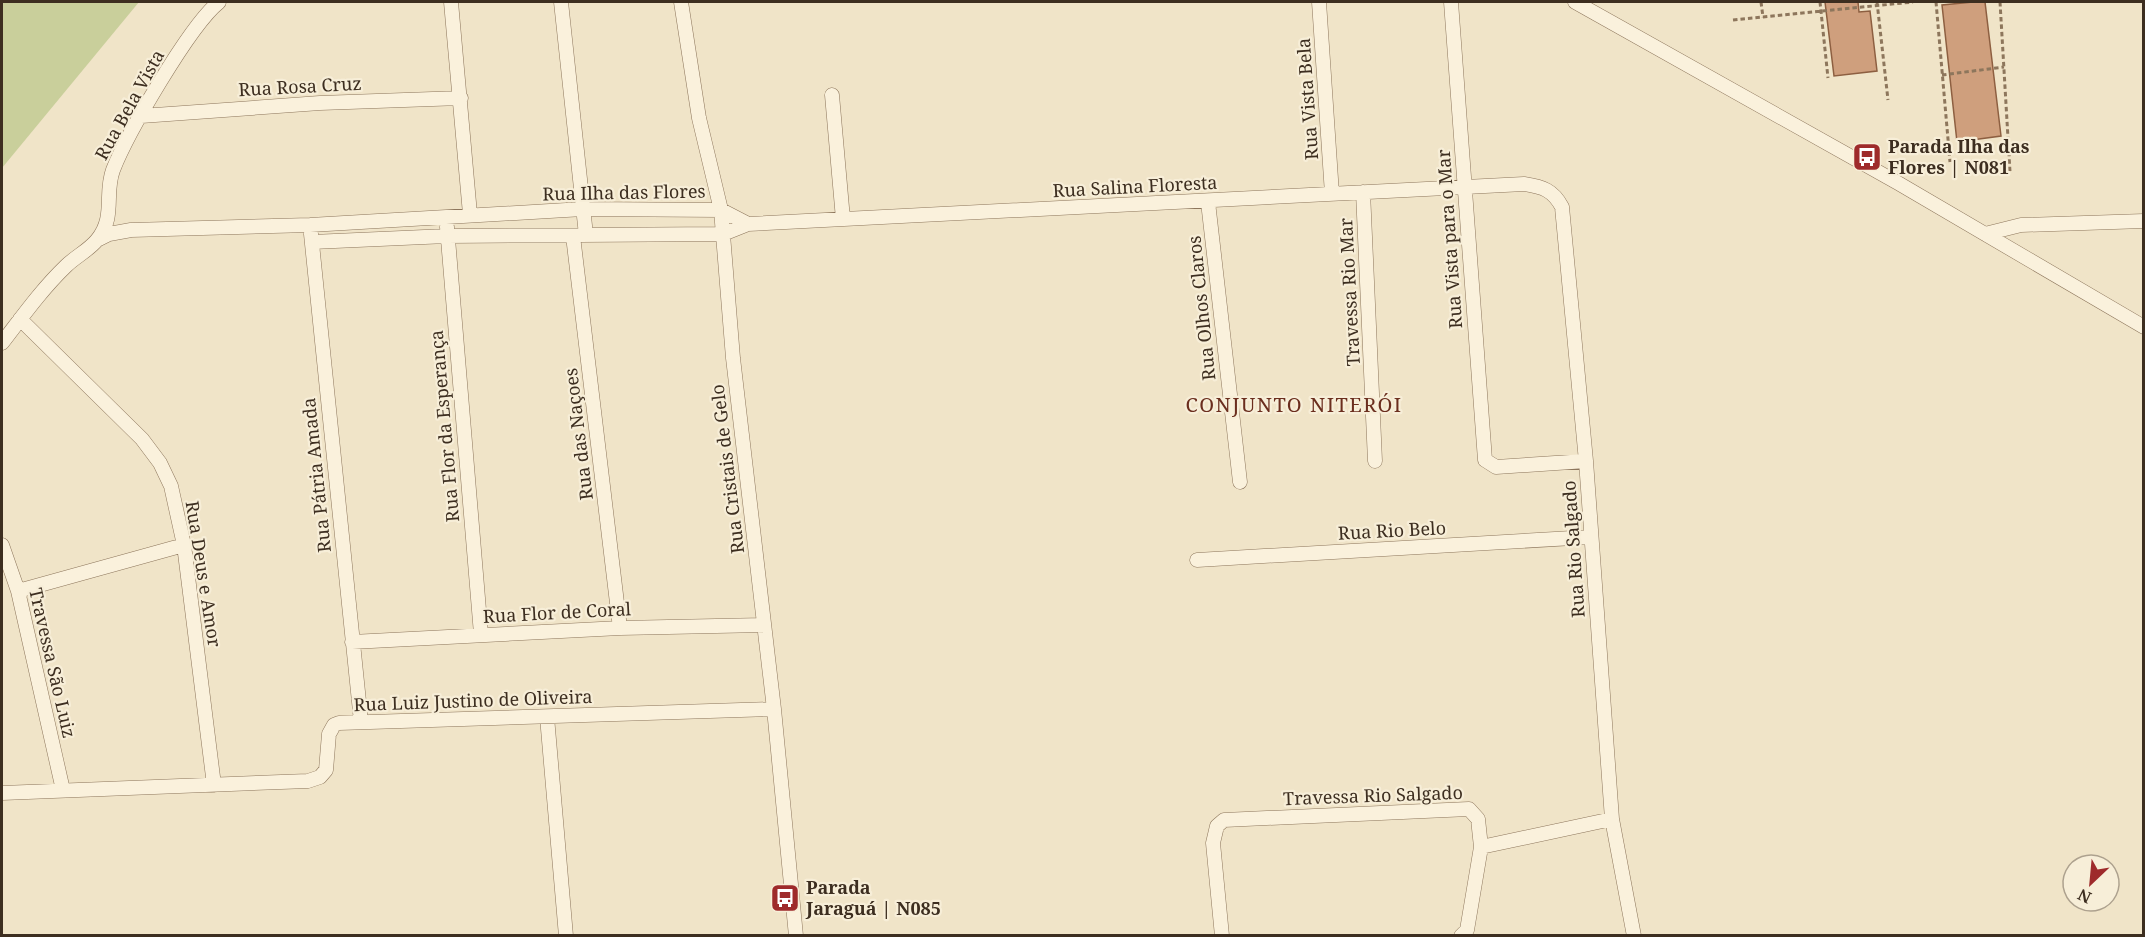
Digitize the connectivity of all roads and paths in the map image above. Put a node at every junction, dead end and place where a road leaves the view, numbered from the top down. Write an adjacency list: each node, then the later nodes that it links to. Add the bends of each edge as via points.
1 (219, 2): 24 (street, Rua Bela Vista, via 193,34)
2 (451, 2): 22 (street)
3 (561, 2): 32 (street, Rua das Naçoes)
4 (681, 2): 33 (street, Rua Cristais de Gelo, via 699,118)
5 (1319, 2): 30 (street, Rua Vista Bela)
6 (1451, 2): 28 (street, Rua Vista para o Mar)
7 (1575, 2): 14 (street)
8 (1761, 2): 16 (path)
9 (1820, 2): 15 (path)
10 (1877, 2): 23 (path)
11 (1913, 2): 15 (path)
12 (1935, 2): 19 (path)
13 (2000, 2): 18 (path)
14 (1591, 6): 41 (street)
15 (1821, 11): 16 (path); 20 (path)
16 (1763, 17): 17 (path)
17 (1733, 20)
18 (2004, 67): 19 (path); 26 (path)
19 (1942, 75): 25 (path)
20 (1828, 78)
21 (832, 95): 36 (street)
22 (460, 98): 24 (street, Rua Rosa Cruz); 34 (street)
23 (1888, 100)
24 (141, 116): 44 (street, Rua Bela Vista, via 112,172 109,217)
25 (1950, 162)
26 (2010, 172)
27 (1524, 184): 28 (street, Rua Salina Floresta); 50 (street, Rua Rio Salgado, via 1549,190 1562,207)
28 (1463, 187): 29 (street, Rua Salina Floresta); 50 (street, Rua Vista para o Mar, via 1485,460 1496,467)
29 (1363, 192): 30 (street, Rua Salina Floresta); 49 (street, Travessa Rio Mar)
30 (1332, 194): 31 (street, Rua Salina Floresta)
31 (1208, 202): 36 (street, Rua Salina Floresta); 51 (street, Rua Olhos Claros)
32 (583, 209): 33 (street, Rua Ilha das Flores); 34 (street, Rua Ilha das Flores); 43 (street, Rua das Naçoes)
33 (721, 210): 38 (street, Rua Ilha das Flores); 40 (street, Rua Cristais de Gelo)
34 (470, 214): 35 (street, Rua Ilha das Flores)
35 (446, 216): 39 (street, Rua Ilha das Flores); 42 (street, Rua Flor da Esperança)
36 (843, 219): 38 (street, Rua Salina Floresta)
37 (2144, 221): 41 (street, via 2021,225)
38 (747, 224): 40 (street)
39 (310, 225): 44 (street, Rua Ilha das Flores, via 131,230); 45 (street, Rua Pátria Amada)
40 (723, 234): 43 (street); 57 (street, Rua Cristais de Gelo)
41 (1985, 234): 47 (street)
42 (447, 236): 43 (street); 45 (street); 59 (street, Rua Flor da Esperança)
43 (579, 236): 58 (street, Rua das Naçoes)
44 (97, 240): 46 (street, Rua Bela Vista, via 66,267)
45 (312, 242): 60 (street, Rua Pátria Amada)
46 (20, 319): 48 (street, Rua Bela Vista); 54 (street, Rua Deus e Amor, via 142,439 160,463 171,486)
47 (2144, 327)
48 (2, 343)
49 (1375, 461)
50 (1586, 461): 52 (street, Rua Rio Salgado)
51 (1240, 482)
52 (1590, 537): 55 (street, Rua Rio Belo); 67 (street, Rua Rio Salgado)
53 (2, 545): 56 (street, Travessa São Luiz)
54 (184, 545): 56 (street); 64 (street, Rua Deus e Amor)
55 (1197, 560)
56 (18, 591): 65 (street, Travessa São Luiz)
57 (764, 625): 58 (street, Rua Flor de Coral); 61 (street, Rua Cristais de Gelo)
58 (620, 628): 59 (street, Rua Flor de Coral)
59 (481, 634): 60 (street, Rua Flor de Coral)
60 (352, 642): 63 (street, Rua Pátria Amada)
61 (774, 709): 62 (street, Rua Luiz Justino de Oliveira); 70 (street, Rua Cristais de Gelo)
62 (547, 717): 63 (street, Rua Luiz Justino de Oliveira); 69 (street)
63 (361, 721): 64 (street, Rua Luiz Justino de Oliveira, via 339,723 330,729 329,764 320,777 293,783)
64 (214, 785): 65 (street, Rua Luiz Justino de Oliveira)
65 (63, 790): 66 (street, Rua Luiz Justino de Oliveira)
66 (2, 793)
67 (1612, 819): 68 (street); 73 (street, Rua Rio Salgado)
68 (1481, 847): 71 (street, Travessa Rio Salgado, via 1478,819 1468,809 1224,820 1216,826 1213,843); 72 (street, Travessa Rio Salgado, via 1467,930)
69 (566, 936)
70 (796, 936)
71 (1222, 936)
72 (1461, 936)
73 (1634, 936)

